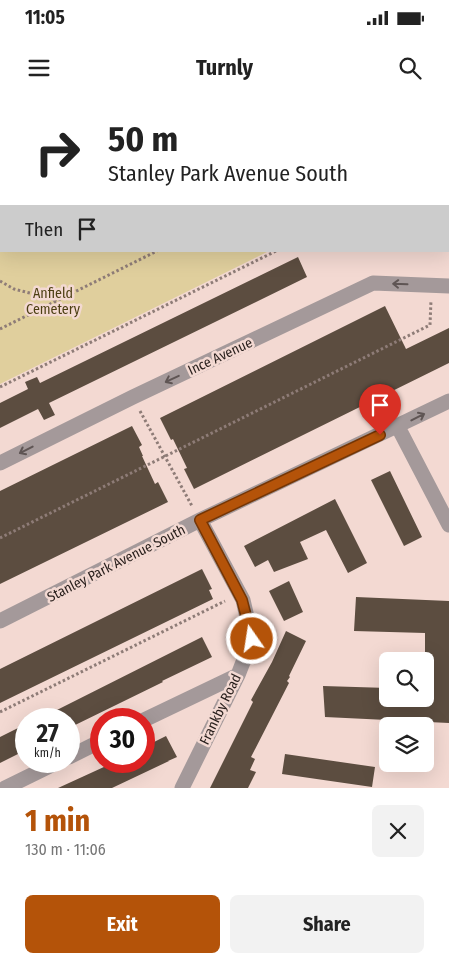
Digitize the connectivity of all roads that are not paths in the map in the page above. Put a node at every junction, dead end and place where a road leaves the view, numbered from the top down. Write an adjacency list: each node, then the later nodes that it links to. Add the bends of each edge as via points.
1 (449, 286): 4 (street, Ince Avenue, one-way to 4, via 372,283)
2 (449, 401): 3 (street, Stanley Park Avenue South, one-way to 2)
3 (398, 427): 5 (street, Stanley Park Avenue South); 6 (street)
4 (0, 464)
5 (200, 520): 7 (street, Stanley Park Avenue South); 8 (street, Frankby Road, via 242,600 252,639)
6 (449, 525)
7 (0, 621)
8 (238, 675): 9 (street); 12 (street, Frankby Road)
9 (155, 715)
10 (36, 773): 11 (street)
11 (6, 788)
12 (182, 788)

